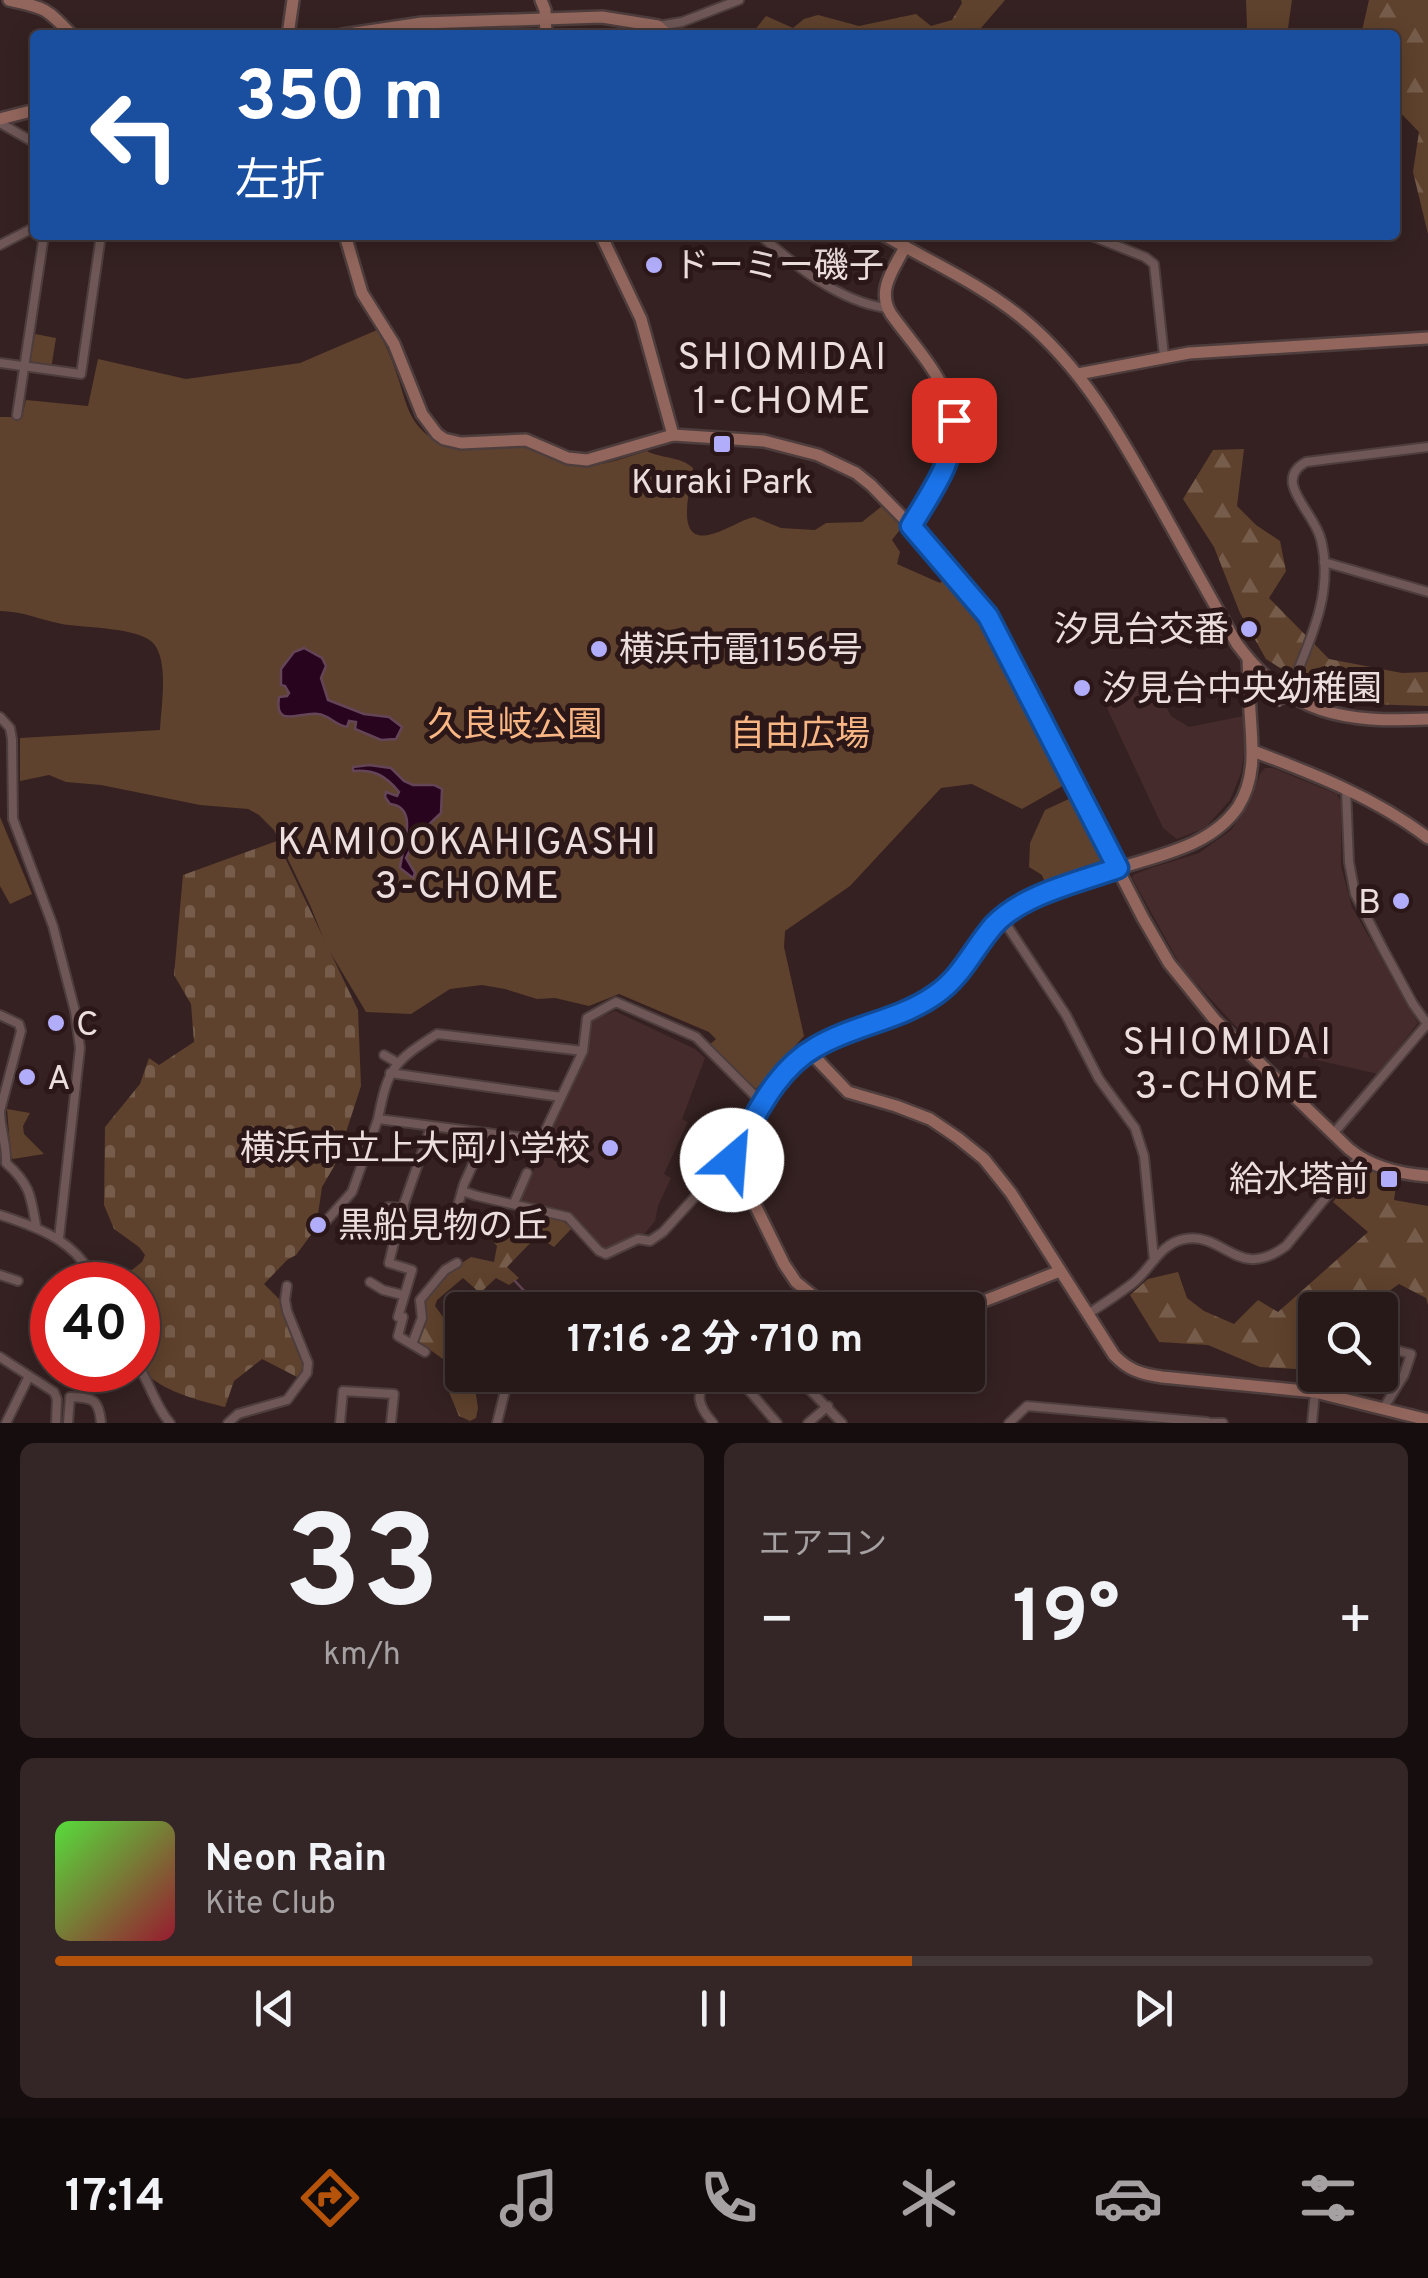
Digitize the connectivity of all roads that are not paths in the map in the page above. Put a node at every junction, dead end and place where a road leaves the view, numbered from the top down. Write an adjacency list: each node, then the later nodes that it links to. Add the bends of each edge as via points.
1 (10, 0): 7 (street, via 42,7)
2 (293, 0): 8 (street)
3 (541, 0): 5 (street)
4 (740, 0): 6 (street)
5 (545, 19): 6 (street, via 602,17); 9 (street); 10 (street)
6 (658, 26): 11 (street)
7 (67, 30)
8 (289, 30)
9 (375, 30)
10 (546, 30)
11 (662, 30)
12 (30, 112): 13 (street)
13 (0, 121): 14 (street)
14 (30, 140)
15 (30, 230): 23 (street)
16 (43, 240): 29 (street)
17 (99, 240): 29 (street, via 82,374)
18 (346, 240): 32 (street, via 362,292 394,344 422,414 444,439 526,440 588,460)
19 (603, 240): 32 (street, via 642,319)
20 (766, 240): 25 (street, via 834,290)
21 (893, 240): 24 (street)
22 (1102, 240): 27 (street, via 1154,264)
23 (0, 245)
24 (905, 247): 25 (street, via 886,286); 30 (street, via 1010,308)
25 (886, 308): 34 (street, via 940,381 954,420 952,451)
26 (1428, 338): 27 (street)
27 (1164, 356): 30 (street)
28 (0, 363): 29 (street)
29 (26, 366): 31 (street)
30 (1078, 374): 37 (street, via 1115,426)
31 (18, 415)
32 (674, 435): 34 (street, via 764,441 818,455 871,484)
33 (1428, 448): 35 (street, via 1306,462 1296,469 1292,490 1316,524)
34 (911, 526): 44 (street, via 988,616)
35 (1324, 562): 36 (street); 38 (street, bridge, via 1318,618)
36 (1428, 592)
37 (1248, 658): 40 (street, via 1277,685 1331,714); 41 (street)
38 (1280, 704)
39 (0, 716): 73 (street, via 12,739 13,820 53,926 80,1048)
40 (1428, 718)
41 (1253, 751): 42 (street); 44 (street, via 1247,790 1218,829 1194,844)
42 (1346, 789): 43 (street); 47 (street, via 1355,894)
43 (1428, 838)
44 (1118, 868): 45 (street, via 1024,902); 59 (street, via 1155,941 1198,1001)
45 (1002, 918): 49 (street, via 938,993); 75 (street, via 1134,1128 1144,1156)
46 (0, 1015): 56 (street, via 21,1031)
47 (1427, 1024): 59 (street)
48 (583, 1051): 51 (street, via 437,1034); 53 (street); 54 (street, via 587,1018 616,1002 696,1037)
49 (809, 1051): 54 (street, via 784,1072); 78 (street, via 848,1092 930,1119 974,1149)
50 (384, 1054): 51 (street)
51 (398, 1063): 52 (street)
52 (390, 1073): 53 (street); 55 (street)
53 (561, 1097): 58 (street, via 541,1140)
54 (763, 1104): 61 (street)
55 (378, 1119): 57 (street); 65 (street)
56 (0, 1124): 71 (street, via 6,1163 24,1179)
57 (431, 1127): 58 (street); 69 (street)
58 (487, 1133): 64 (street)
59 (1333, 1134): 60 (street)
60 (1359, 1157): 63 (street); 75 (street, via 1273,1256 1240,1257 1194,1238 1174,1242)
61 (732, 1160): 66 (street, via 663,1232 606,1254 568,1216); 83 (street, via 784,1264)
62 (527, 1174): 66 (street)
63 (1428, 1176)
64 (462, 1191): 66 (street); 74 (street, via 456,1212 432,1233)
65 (343, 1203): 67 (street); 72 (street)
66 (514, 1203)
67 (355, 1204)
68 (388, 1207): 69 (street)
69 (404, 1208): 74 (street)
70 (0, 1215): 71 (street)
71 (36, 1226): 73 (street)
72 (318, 1229)
73 (60, 1238): 76 (street)
74 (395, 1238): 84 (street, via 389,1263 412,1270)
75 (1154, 1260): 86 (street)
76 (84, 1262)
77 (458, 1263): 87 (street, via 420,1300 422,1318)
78 (1060, 1271): 85 (street); 86 (street)
79 (0, 1275): 80 (street)
80 (18, 1281)
81 (370, 1282): 84 (street)
82 (287, 1286): 113 (street, via 287,1312 307,1373 288,1400)
83 (808, 1292)
84 (404, 1295): 87 (street, via 398,1336)
85 (985, 1301)
86 (1088, 1314): 93 (street, via 1114,1355 1139,1373)
87 (412, 1344): 89 (street)
88 (1398, 1351): 92 (street, via 1411,1354)
89 (425, 1352)
90 (0, 1357): 91 (street)
91 (29, 1376): 108 (street); 109 (street, via 54,1392)
92 (1398, 1385)
93 (1298, 1390)
94 (153, 1392): 112 (street)
95 (505, 1392): 116 (street)
96 (700, 1392): 117 (street, via 701,1410)
97 (750, 1392): 118 (street)
98 (812, 1392): 103 (street)
99 (1315, 1392): 102 (street); 124 (street)
100 (1333, 1392): 102 (street)
101 (1394, 1392): 104 (street)
102 (1332, 1396): 104 (street)
103 (828, 1406): 119 (street); 120 (street)
104 (1383, 1409): 106 (street)
105 (1103, 1412): 107 (street); 121 (street, via 1027,1406); 122 (street)
106 (1428, 1420)
107 (1206, 1422): 123 (street)
108 (6, 1423)
109 (56, 1423)
110 (68, 1423): 111 (street, via 70,1397 93,1400)
111 (101, 1423)
112 (170, 1423)
113 (228, 1423)
114 (340, 1423): 115 (street, via 343,1391 394,1394)
115 (391, 1423)
116 (497, 1423)
117 (713, 1423)
118 (777, 1423)
119 (808, 1423)
120 (842, 1423)
121 (1009, 1423)
122 (1102, 1423)
123 (1223, 1423)
124 (1312, 1423)

